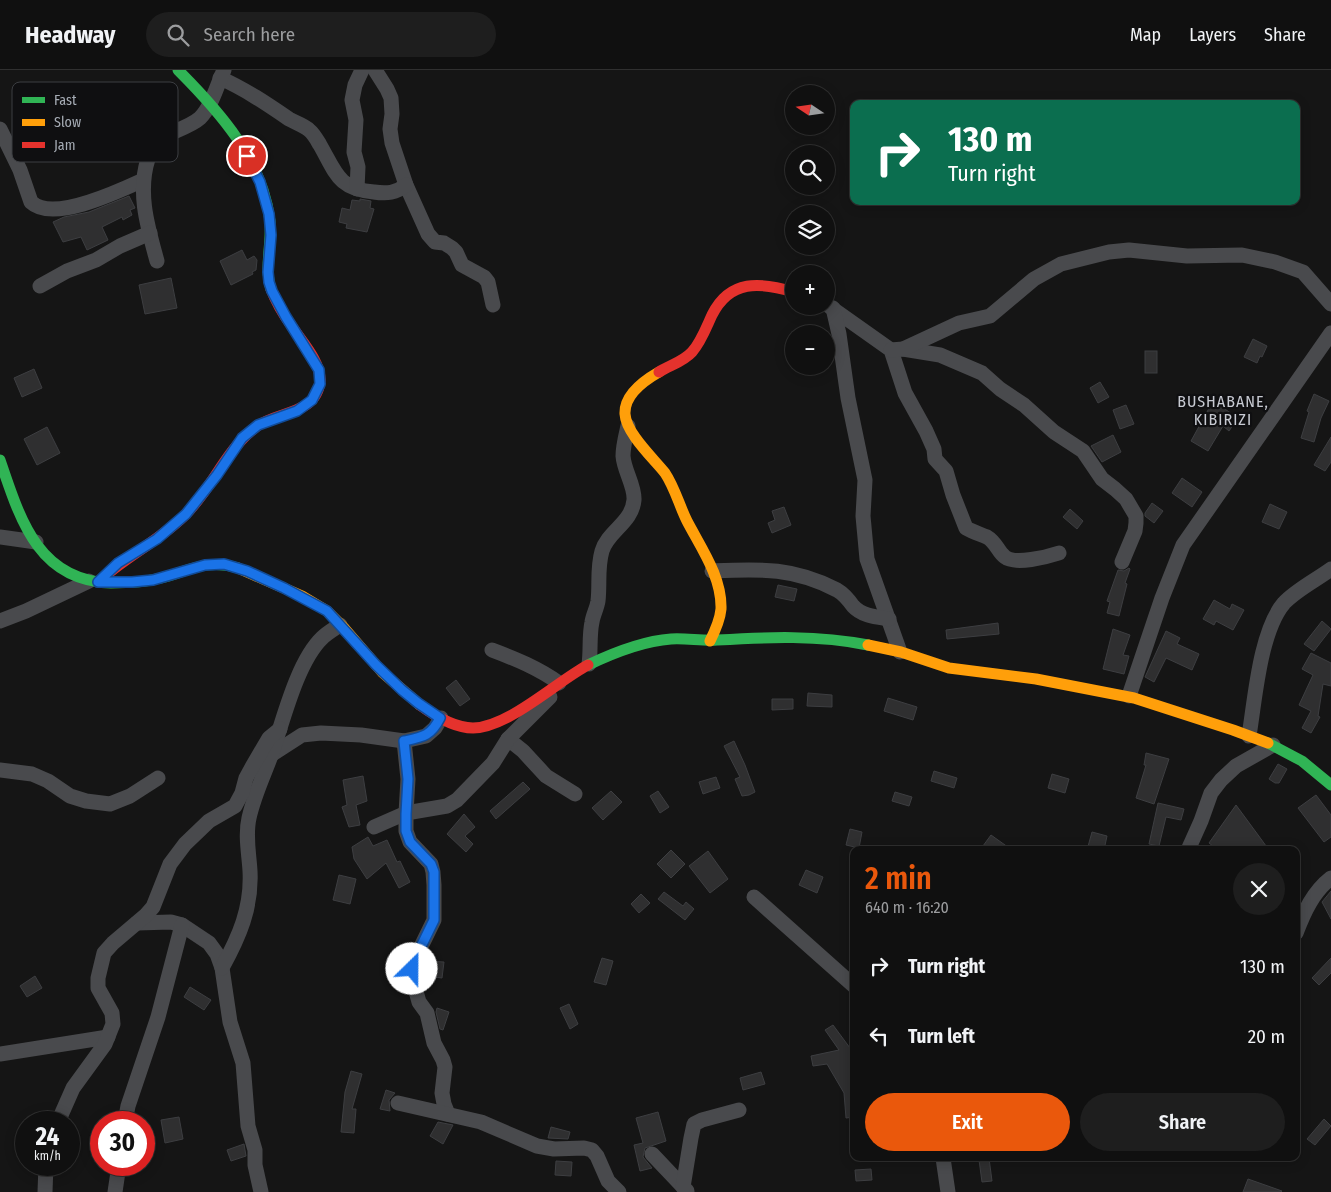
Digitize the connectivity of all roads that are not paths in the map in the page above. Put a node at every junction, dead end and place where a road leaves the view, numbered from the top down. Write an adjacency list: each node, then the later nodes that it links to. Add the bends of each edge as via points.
1 (178, 70): 5 (street)
2 (362, 70): 13 (street, via 352,100 356,120)
3 (375, 70): 12 (street, via 391,98 391,136)
4 (222, 74): 5 (street); 13 (street, via 308,129 334,173)
5 (210, 104): 7 (street, via 200,118); 32 (street, via 236,136 260,182 270,221 269,282 319,370 320,384 312,400 297,411 258,425 242,438 186,514 147,546)
6 (0, 129): 8 (street)
7 (178, 131)
8 (12, 154)
9 (16, 162): 11 (street, via 31,202 44,208 62,209)
10 (148, 162): 11 (street)
11 (143, 180): 14 (street)
12 (406, 185): 13 (street, via 389,193); 19 (street, via 428,234 435,242 452,248 462,265 484,277)
13 (357, 189)
14 (150, 233): 15 (street); 16 (street)
15 (157, 261)
16 (40, 286)
17 (785, 290): 24 (street, via 736,288 725,295 698,344 685,359 660,371 633,393 626,404)
18 (1331, 304): 23 (street, via 1303,272 1275,262 1242,255 1109,252 1061,264 1034,279 990,316 959,323)
19 (493, 305)
20 (835, 309): 23 (street)
21 (833, 315): 33 (street, via 865,480 863,516 867,559)
22 (1331, 333): 41 (street, via 1183,545)
23 (897, 349): 28 (street, via 905,393 926,430 935,459 946,471 966,528 988,538 1003,556 1011,560); 29 (street, via 940,355 982,373 1054,432 1083,451 1102,479 1126,499 1136,516 1135,531)
24 (628, 426): 30 (street, via 675,489 687,522); 39 (street, via 623,456 634,498 627,518 602,550)
25 (0, 460): 27 (street, via 10,492)
26 (0, 537): 27 (street)
27 (36, 542): 32 (street, via 53,565)
28 (1058, 553)
29 (1122, 562)
30 (712, 570): 33 (street, via 780,571 828,586 839,591 863,613); 36 (street, via 721,609)
31 (1331, 570): 44 (street, via 1285,602 1272,621 1263,652)
32 (94, 581): 34 (street); 35 (street, via 153,580 205,565 224,564 284,588 327,611)
33 (889, 619): 38 (street)
34 (0, 621)
35 (340, 625): 42 (street, via 402,690); 43 (street, via 321,639 311,653)
36 (710, 640): 38 (street, via 808,637); 39 (street, via 666,639)
37 (492, 650): 40 (street)
38 (900, 652): 41 (street, via 977,673 1032,678)
39 (589, 664): 40 (street)
40 (563, 680): 42 (street, via 502,721 472,728); 45 (street, via 546,702)
41 (1129, 696): 44 (street)
42 (440, 718): 46 (street, via 426,736)
43 (280, 729): 48 (street); 59 (street, via 269,738 252,767 235,806 209,821 185,844 170,864 154,907)
44 (1249, 736): 47 (street)
45 (508, 739): 52 (street, via 546,776); 53 (street, via 493,763 458,800 446,806)
46 (404, 741): 48 (street, via 321,733 302,736); 53 (street, via 408,779)
47 (1273, 745): 51 (street); 55 (street, via 1236,766 1221,780 1211,793)
48 (271, 755): 61 (street, via 256,789 249,819 247,908 240,935)
49 (0, 770): 50 (street, via 32,774 70,796 110,804)
50 (158, 778)
51 (1330, 782)
52 (575, 794)
53 (406, 814): 54 (street); 69 (street, via 410,842 428,860 434,872 434,920 412,969 419,1002 427,1013 434,1043 445,1067 442,1093)
54 (374, 827)
55 (1190, 846)
56 (1331, 878): 58 (street, via 1314,894)
57 (754, 897): 62 (street)
58 (1300, 922)
59 (137, 923): 60 (street, via 171,922); 63 (street, via 112,943 100,965 98,988 112,1013 113,1024)
60 (182, 925): 61 (street, via 209,943); 68 (street, via 158,1017)
61 (222, 968): 77 (street, via 230,1022 243,1063 248,1126)
62 (850, 982)
63 (108, 1037): 64 (street); 67 (street, via 74,1088)
64 (0, 1054)
65 (398, 1104): 69 (street)
66 (739, 1110): 74 (street, via 694,1124)
67 (63, 1111)
68 (127, 1111)
69 (448, 1114): 78 (street, via 495,1128 537,1146 592,1150 608,1181)
70 (652, 1154): 74 (street)
71 (946, 1161): 79 (street)
72 (46, 1176): 75 (street)
73 (117, 1176): 76 (street)
74 (686, 1190)
75 (45, 1192)
76 (115, 1192)
77 (261, 1192)
78 (619, 1192)
79 (948, 1192)

